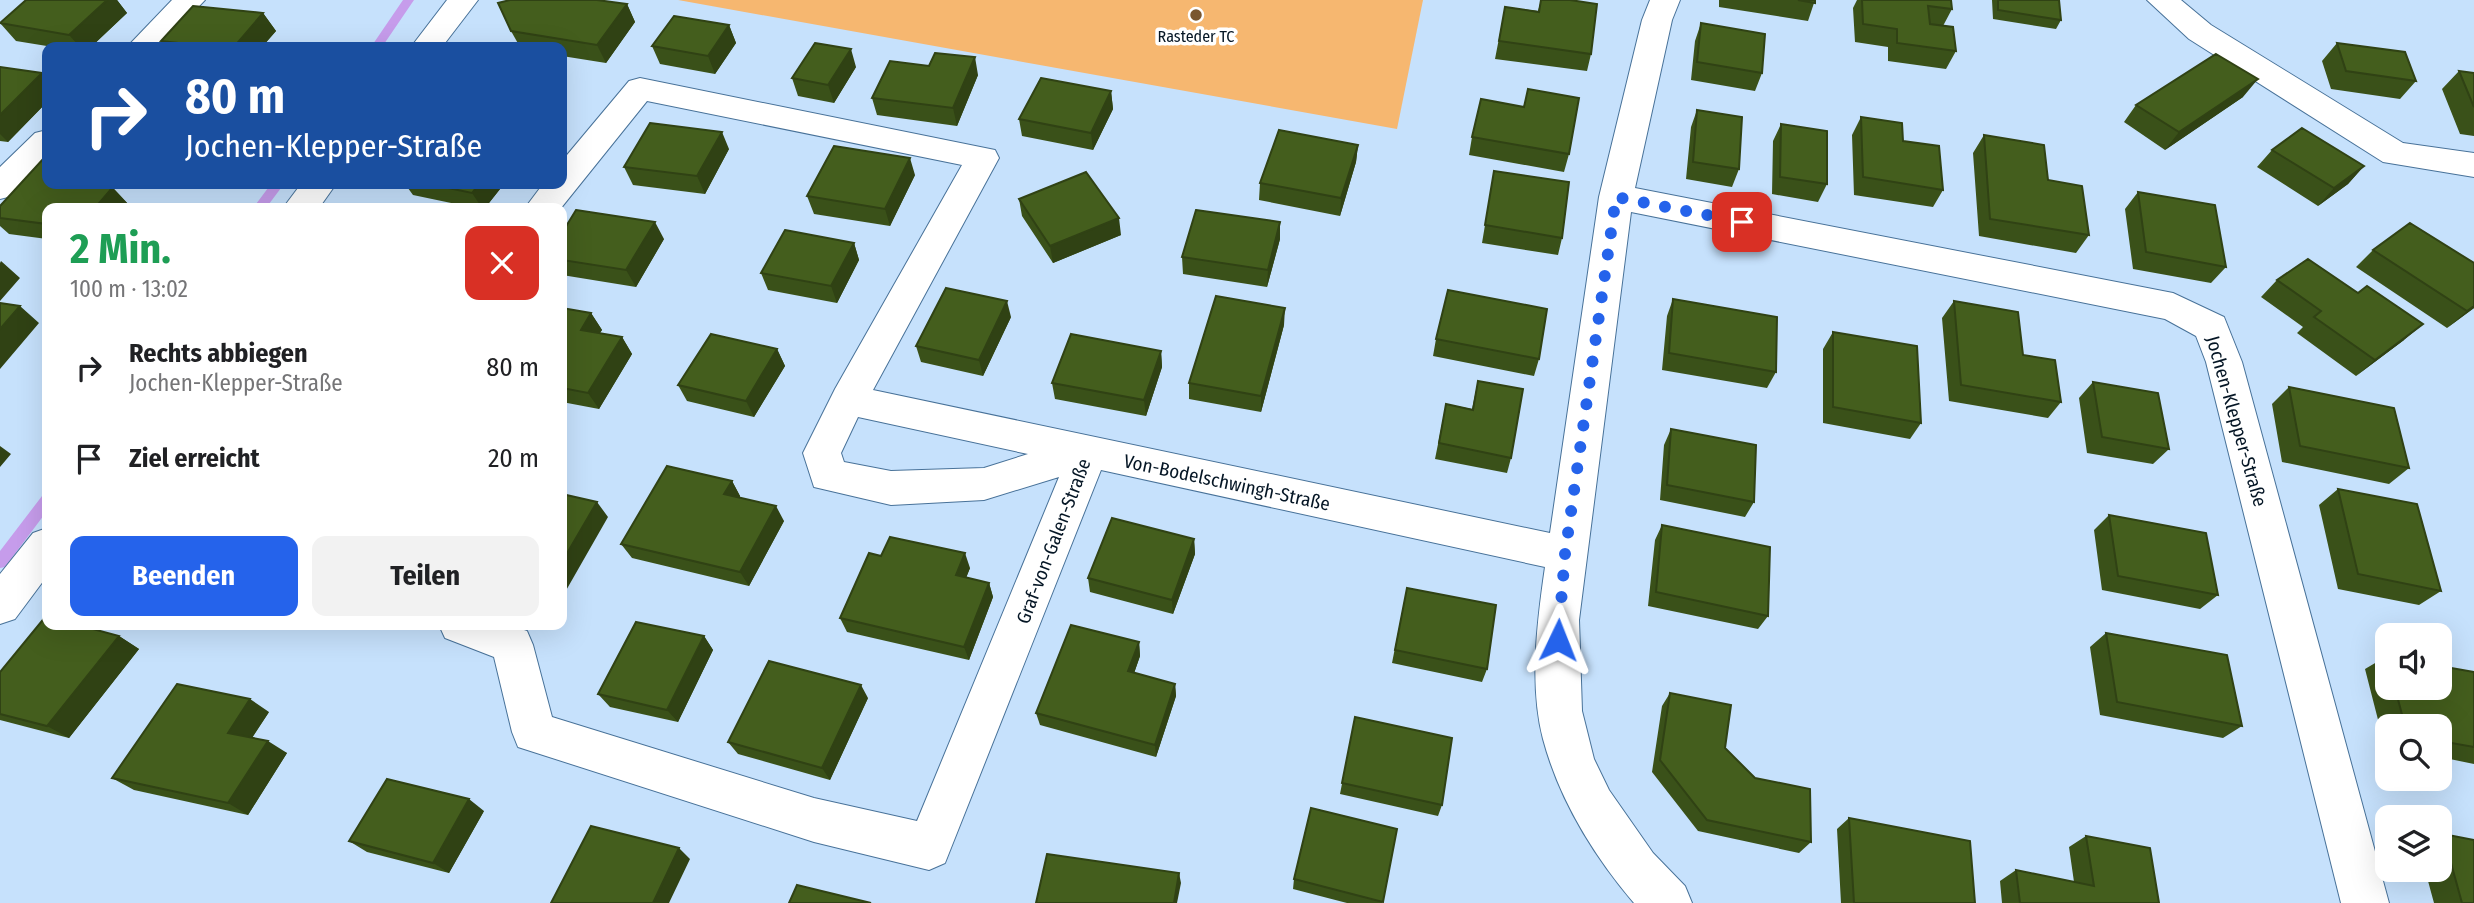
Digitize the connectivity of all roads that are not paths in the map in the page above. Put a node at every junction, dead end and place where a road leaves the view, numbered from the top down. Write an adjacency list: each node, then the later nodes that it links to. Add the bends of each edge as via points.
1 (190, 0): 5 (street)
2 (463, 0): 6 (street)
3 (1664, 0): 13 (street)
4 (2162, 0): 8 (street, via 2200,32 2395,154)
5 (147, 42)
6 (430, 42)
7 (42, 146): 10 (street)
8 (2474, 165)
9 (567, 178): 16 (street, Graf-von-Galen-Straße, via 640,89 983,158)
10 (0, 187)
11 (315, 189): 14 (street)
12 (558, 189): 15 (street, Graf-von-Galen-Straße)
13 (1616, 197): 19 (street); 23 (street, Jochen-Klepper-Straße, via 2173,307 2211,327 2224,362)
14 (304, 203)
15 (546, 203)
16 (848, 400): 17 (street, Von-Bodelschwingh-Straße); 17 (street, Graf-von-Galen-Straße, via 822,453 828,475 891,488 984,484)
17 (1089, 452): 19 (street, Von-Bodelschwingh-Straße); 21 (street, Graf-von-Galen-Straße, via 929,846 814,820 534,732 512,645)
18 (42, 551): 20 (street)
19 (1565, 554): 22 (street, via 1558,620 1565,738 1595,809 1648,886)
20 (0, 606)
21 (473, 630)
22 (1668, 903)
23 (2365, 903)

